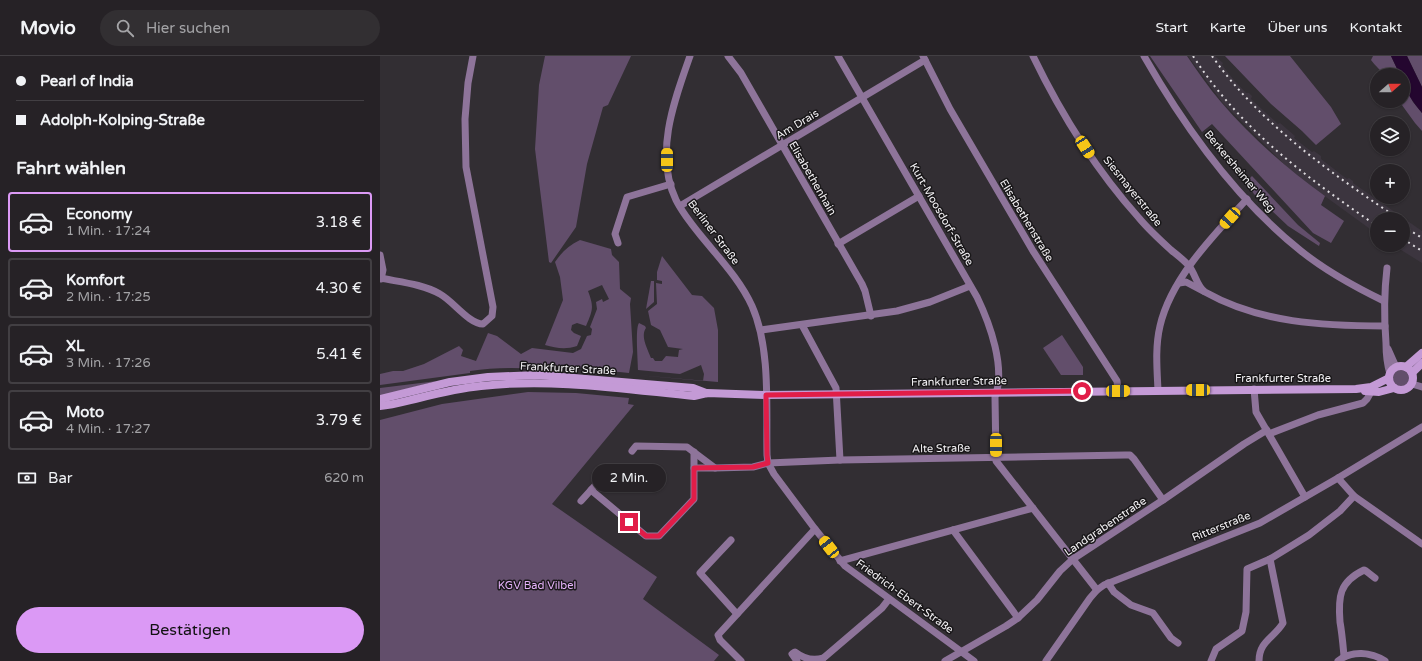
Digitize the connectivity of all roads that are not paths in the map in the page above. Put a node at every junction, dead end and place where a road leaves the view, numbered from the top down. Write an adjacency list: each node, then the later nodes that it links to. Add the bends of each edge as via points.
1 (473, 56): 19 (street, via 466,101 465,140 469,185 493,307 492,316 483,324 477,323 433,290)
2 (690, 56): 10 (street, Berliner Straße, via 675,100 668,132 667,160)
3 (728, 56): 9 (street, Elisabethenhain)
4 (838, 56): 8 (street, Kurt-Moosdorf-Straße)
5 (1033, 56): 17 (street, Siesmayerstraße, via 1067,119 1107,180 1146,227)
6 (1144, 56): 12 (street, Berkersheimer Weg, via 1190,128)
7 (924, 58): 8 (street, Am Drais); 41 (street, Elisabethenstraße, via 947,104 1046,273 1117,381)
8 (862, 97): 9 (street, Am Drais); 11 (street, Kurt-Moosdorf-Straße)
9 (782, 145): 13 (street, Am Drais); 15 (street, Elisabethenhain)
10 (671, 184): 13 (street, Berliner Straße); 14 (street, via 627,196 614,234)
11 (919, 196): 15 (street); 21 (street, Kurt-Moosdorf-Straße)
12 (1247, 199): 17 (street); 23 (street, Berkersheimer Weg, via 1277,231 1310,258 1340,278)
13 (680, 206): 27 (street, Berliner Straße, via 741,286 752,306)
14 (618, 243)
15 (838, 244): 24 (street, Elisabethenhain, via 864,288)
16 (380, 255): 19 (street, via 383,270)
17 (1189, 266): 20 (street); 22 (street, Siesmayerstraße)
18 (1387, 268): 23 (street)
19 (381, 278)
20 (1179, 283): 22 (street, via 1186,282); 40 (street, via 1160,327 1157,345)
21 (970, 286): 24 (street, via 917,306); 42 (street, Kurt-Moosdorf-Straße, via 983,310 992,335 998,371)
22 (1203, 291): 26 (street, via 1245,309 1281,319 1348,326)
23 (1384, 301): 26 (street)
24 (871, 316): 25 (street)
25 (802, 324): 27 (street); 45 (street, via 835,385)
26 (1385, 326): 28 (street)
27 (760, 330): 46 (street, Berliner Straße)
28 (1386, 345): 31 (street); 34 (street)
29 (1422, 353): 32 (main road)
30 (1422, 363): 33 (main road)
31 (1396, 367): 32 (main road); 34 (main road, Frankfurter Straße)
32 (1406, 367): 33 (main road)
33 (1412, 373): 35 (main road)
34 (1390, 376): 37 (main road); 39 (main road, Frankfurter Straße, via 1371,387)
35 (1412, 384): 36 (street, Frankfurter Straße); 37 (main road, Frankfurter Straße, via 1405,390)
36 (1422, 386)
37 (1394, 388): 43 (main road, Frankfurter Straße)
38 (1254, 389): 39 (main road, Frankfurter Straße); 40 (main road, Frankfurter Straße); 50 (street, via 1256,410)
39 (1356, 389): 43 (main road, Frankfurter Straße)
40 (1158, 390): 41 (main road, Frankfurter Straße)
41 (1118, 391): 42 (main road, Frankfurter Straße)
42 (997, 392): 45 (main road, Frankfurter Straße); 53 (street, Kurt-Moosdorf-Straße)
43 (1371, 392): 50 (street, Landgrabenstraße, via 1363,403)
44 (707, 393): 46 (main road, Frankfurter Straße); 47 (main road, Frankfurter Straße, via 693,388 538,375 450,382); 48 (main road, Frankfurter Straße, via 694,396 582,385 519,383 482,386)
45 (837, 394): 46 (main road, Frankfurter Straße); 54 (street)
46 (766, 395): 55 (street, Friedrich-Ebert-Straße)
47 (380, 399)
48 (380, 406)
49 (1422, 427): 58 (street, Ritterstraße)
50 (1268, 432): 62 (street); 63 (street, Landgrabenstraße, via 1244,444)
51 (632, 451): 52 (street, via 636,446 687,447)
52 (694, 452): 56 (street); 57 (street)
53 (996, 458): 54 (street, Alte Straße); 63 (street, Alte Straße, via 1130,455); 65 (street)
54 (840, 460): 55 (street, Alte Straße)
55 (768, 463): 57 (street, Alte Straße, via 753,467); 66 (street, Friedrich-Ebert-Straße)
56 (694, 468): 57 (street, Alte Straße); 60 (street, via 694,499 659,536 646,536)
57 (715, 468)
58 (1338, 478): 61 (street); 62 (street, Ritterstraße)
59 (600, 480): 60 (street)
60 (591, 490): 64 (street)
61 (1354, 496): 69 (street); 70 (street, via 1319,528)
62 (1305, 497): 74 (street, Ritterstraße, via 1260,523)
63 (1163, 500): 72 (street, Landgrabenstraße)
64 (581, 501)
65 (1033, 508): 67 (street); 72 (street)
66 (815, 529): 71 (street, Friedrich-Ebert-Straße); 77 (street)
67 (953, 530): 71 (street); 78 (street)
68 (731, 540): 77 (street, via 700,573)
69 (1422, 544)
70 (1270, 559): 88 (street, via 1248,567 1246,612 1242,631 1216,649); 89 (street, via 1283,623 1262,646)
71 (840, 560): 76 (street, Friedrich-Ebert-Straße)
72 (1073, 560): 75 (street); 78 (street, Landgrabenstraße)
73 (1375, 578): 82 (street, via 1364,570 1348,581 1341,590 1338,605)
74 (1108, 583): 75 (street, Ritterstraße); 79 (street, via 1114,592 1131,605 1153,613 1172,640)
75 (1097, 590): 87 (street, Ritterstraße)
76 (889, 599): 80 (street, Friedrich-Ebert-Straße); 81 (street, via 882,608)
77 (737, 614): 83 (street, via 718,635)
78 (1018, 618): 80 (street, Landgrabenstraße)
79 (1178, 642)
80 (962, 651): 85 (street, Landgrabenstraße); 86 (street, Friedrich-Ebert-Straße)
81 (822, 659): 84 (street, via 809,659 795,652 792,654)
82 (1341, 659): 90 (street, via 1355,653 1370,654)
83 (741, 661)
84 (797, 661)
85 (945, 661)
86 (974, 661)
87 (1046, 661)
88 (1211, 661)
89 (1259, 661)
90 (1385, 661)

